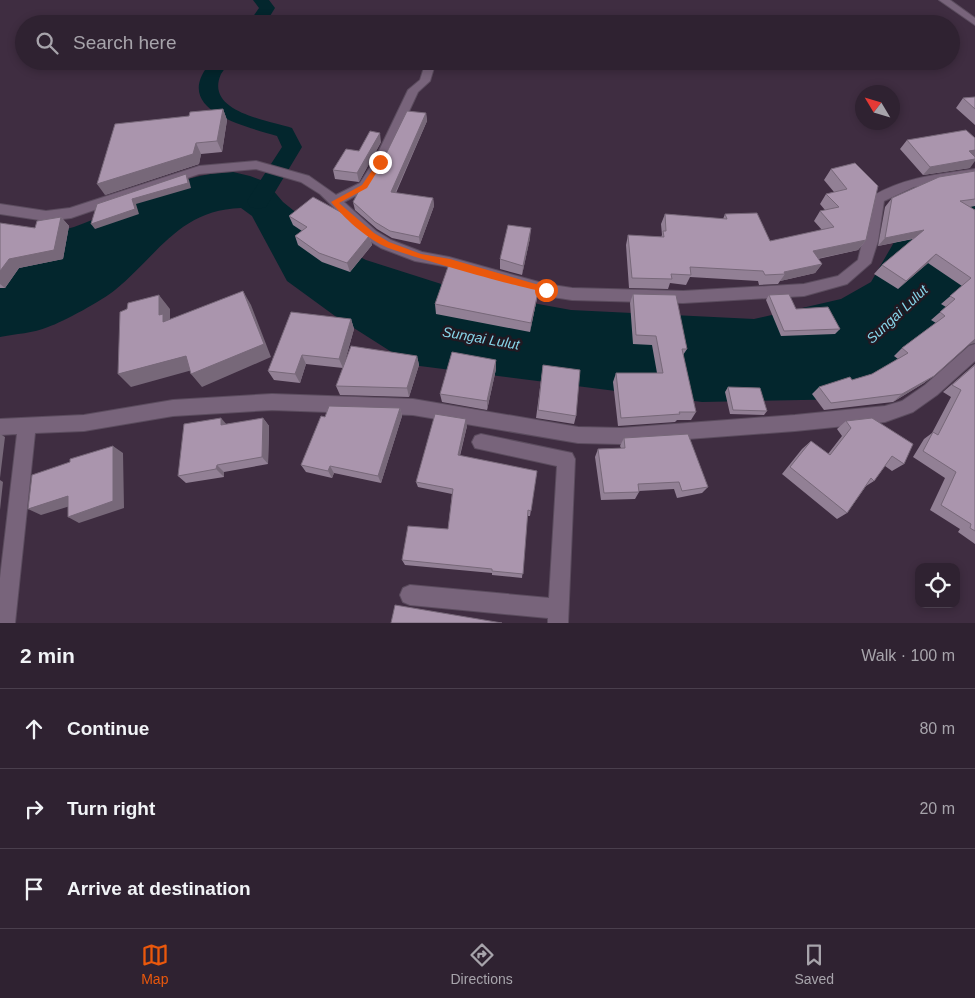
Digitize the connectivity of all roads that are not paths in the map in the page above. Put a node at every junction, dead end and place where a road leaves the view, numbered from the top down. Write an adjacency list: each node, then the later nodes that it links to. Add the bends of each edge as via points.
1 (944, 0): 2 (street)
2 (975, 22)
3 (427, 70): 5 (street, via 424,81 413,90 380,162 364,186)
4 (975, 174): 5 (street, via 930,180 878,199 864,263 842,280 804,290 741,295 627,297 546,290 403,251 371,235)
5 (334, 202): 6 (street, via 324,191 295,176 256,165 199,170 71,213 46,216)
6 (0, 209)
7 (975, 351): 8 (street, via 907,407 885,414 795,423 621,436 578,435 413,407 272,402 173,408 84,423)
8 (27, 426): 9 (street); 13 (street)
9 (0, 428)
10 (481, 442): 12 (street, via 566,458)
11 (410, 595): 12 (street)
12 (558, 616)
13 (5, 623)

